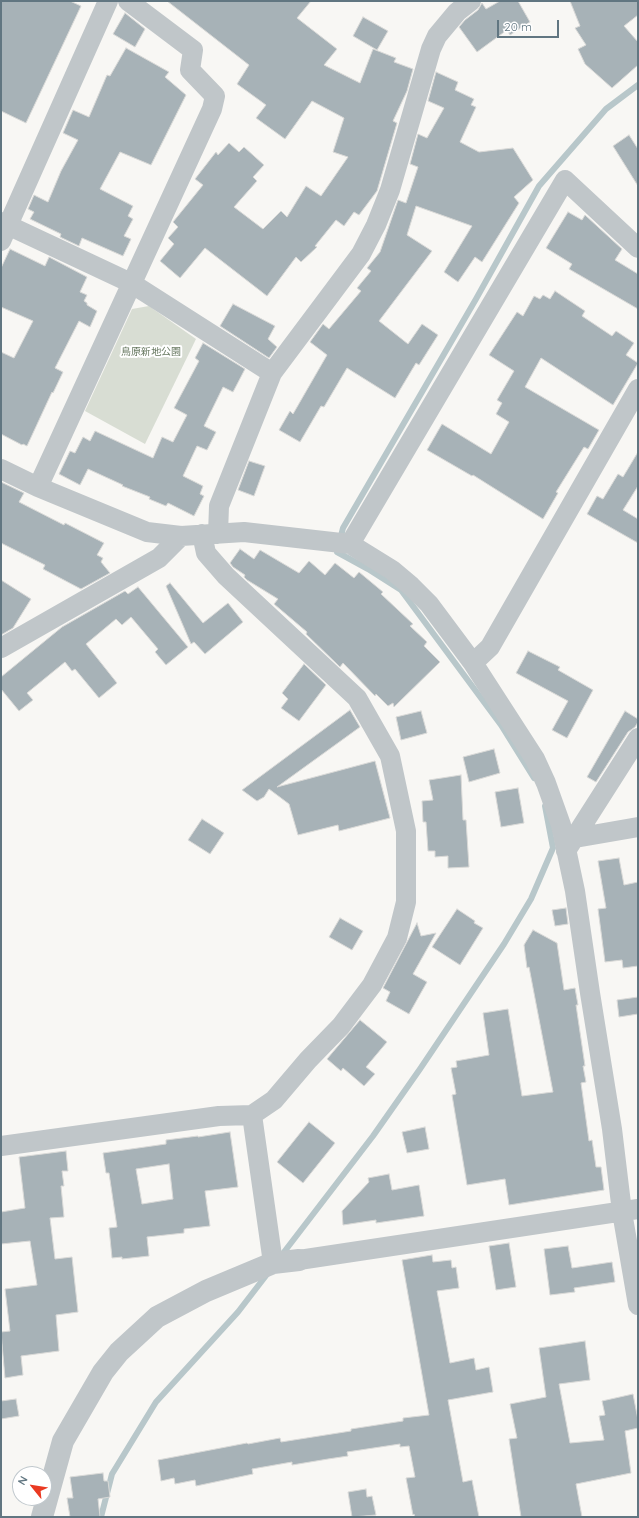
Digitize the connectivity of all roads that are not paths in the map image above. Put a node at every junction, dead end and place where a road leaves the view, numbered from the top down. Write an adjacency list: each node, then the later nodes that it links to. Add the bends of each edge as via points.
1 (108, 1): 4 (street)
2 (128, 1): 6 (street, via 193,50 190,70 215,96 212,109)
3 (471, 1): 7 (street, via 457,12 437,36 431,49 390,190 364,248)
4 (3, 229): 6 (street)
5 (638, 248): 13 (street, via 565,180)
6 (131, 282): 7 (street); 10 (street)
7 (272, 373): 11 (street)
8 (638, 389): 15 (street, via 490,647)
9 (1, 469): 10 (street)
10 (38, 487): 12 (street, via 148,532)
11 (210, 534): 12 (street); 13 (street, via 244,532); 19 (street, via 206,553 226,576 358,698 390,756 406,831 406,902 398,938 372,985 341,1026 274,1100)
12 (181, 536): 14 (street, via 159,558)
13 (350, 544): 15 (street, via 392,570 411,586 429,604)
14 (1, 648)
15 (473, 663): 18 (street, via 535,759)
16 (638, 738): 18 (street)
17 (638, 827): 18 (street)
18 (571, 844): 21 (street, via 590,993 612,1129)
19 (252, 1115): 20 (street, via 220,1116); 23 (street)
20 (1, 1146)
21 (630, 1211): 22 (street); 24 (street)
22 (299, 1260): 23 (street)
23 (273, 1263): 25 (street, via 206,1291 157,1316 119,1352 103,1372 64,1441)
24 (638, 1305)
25 (42, 1517)

